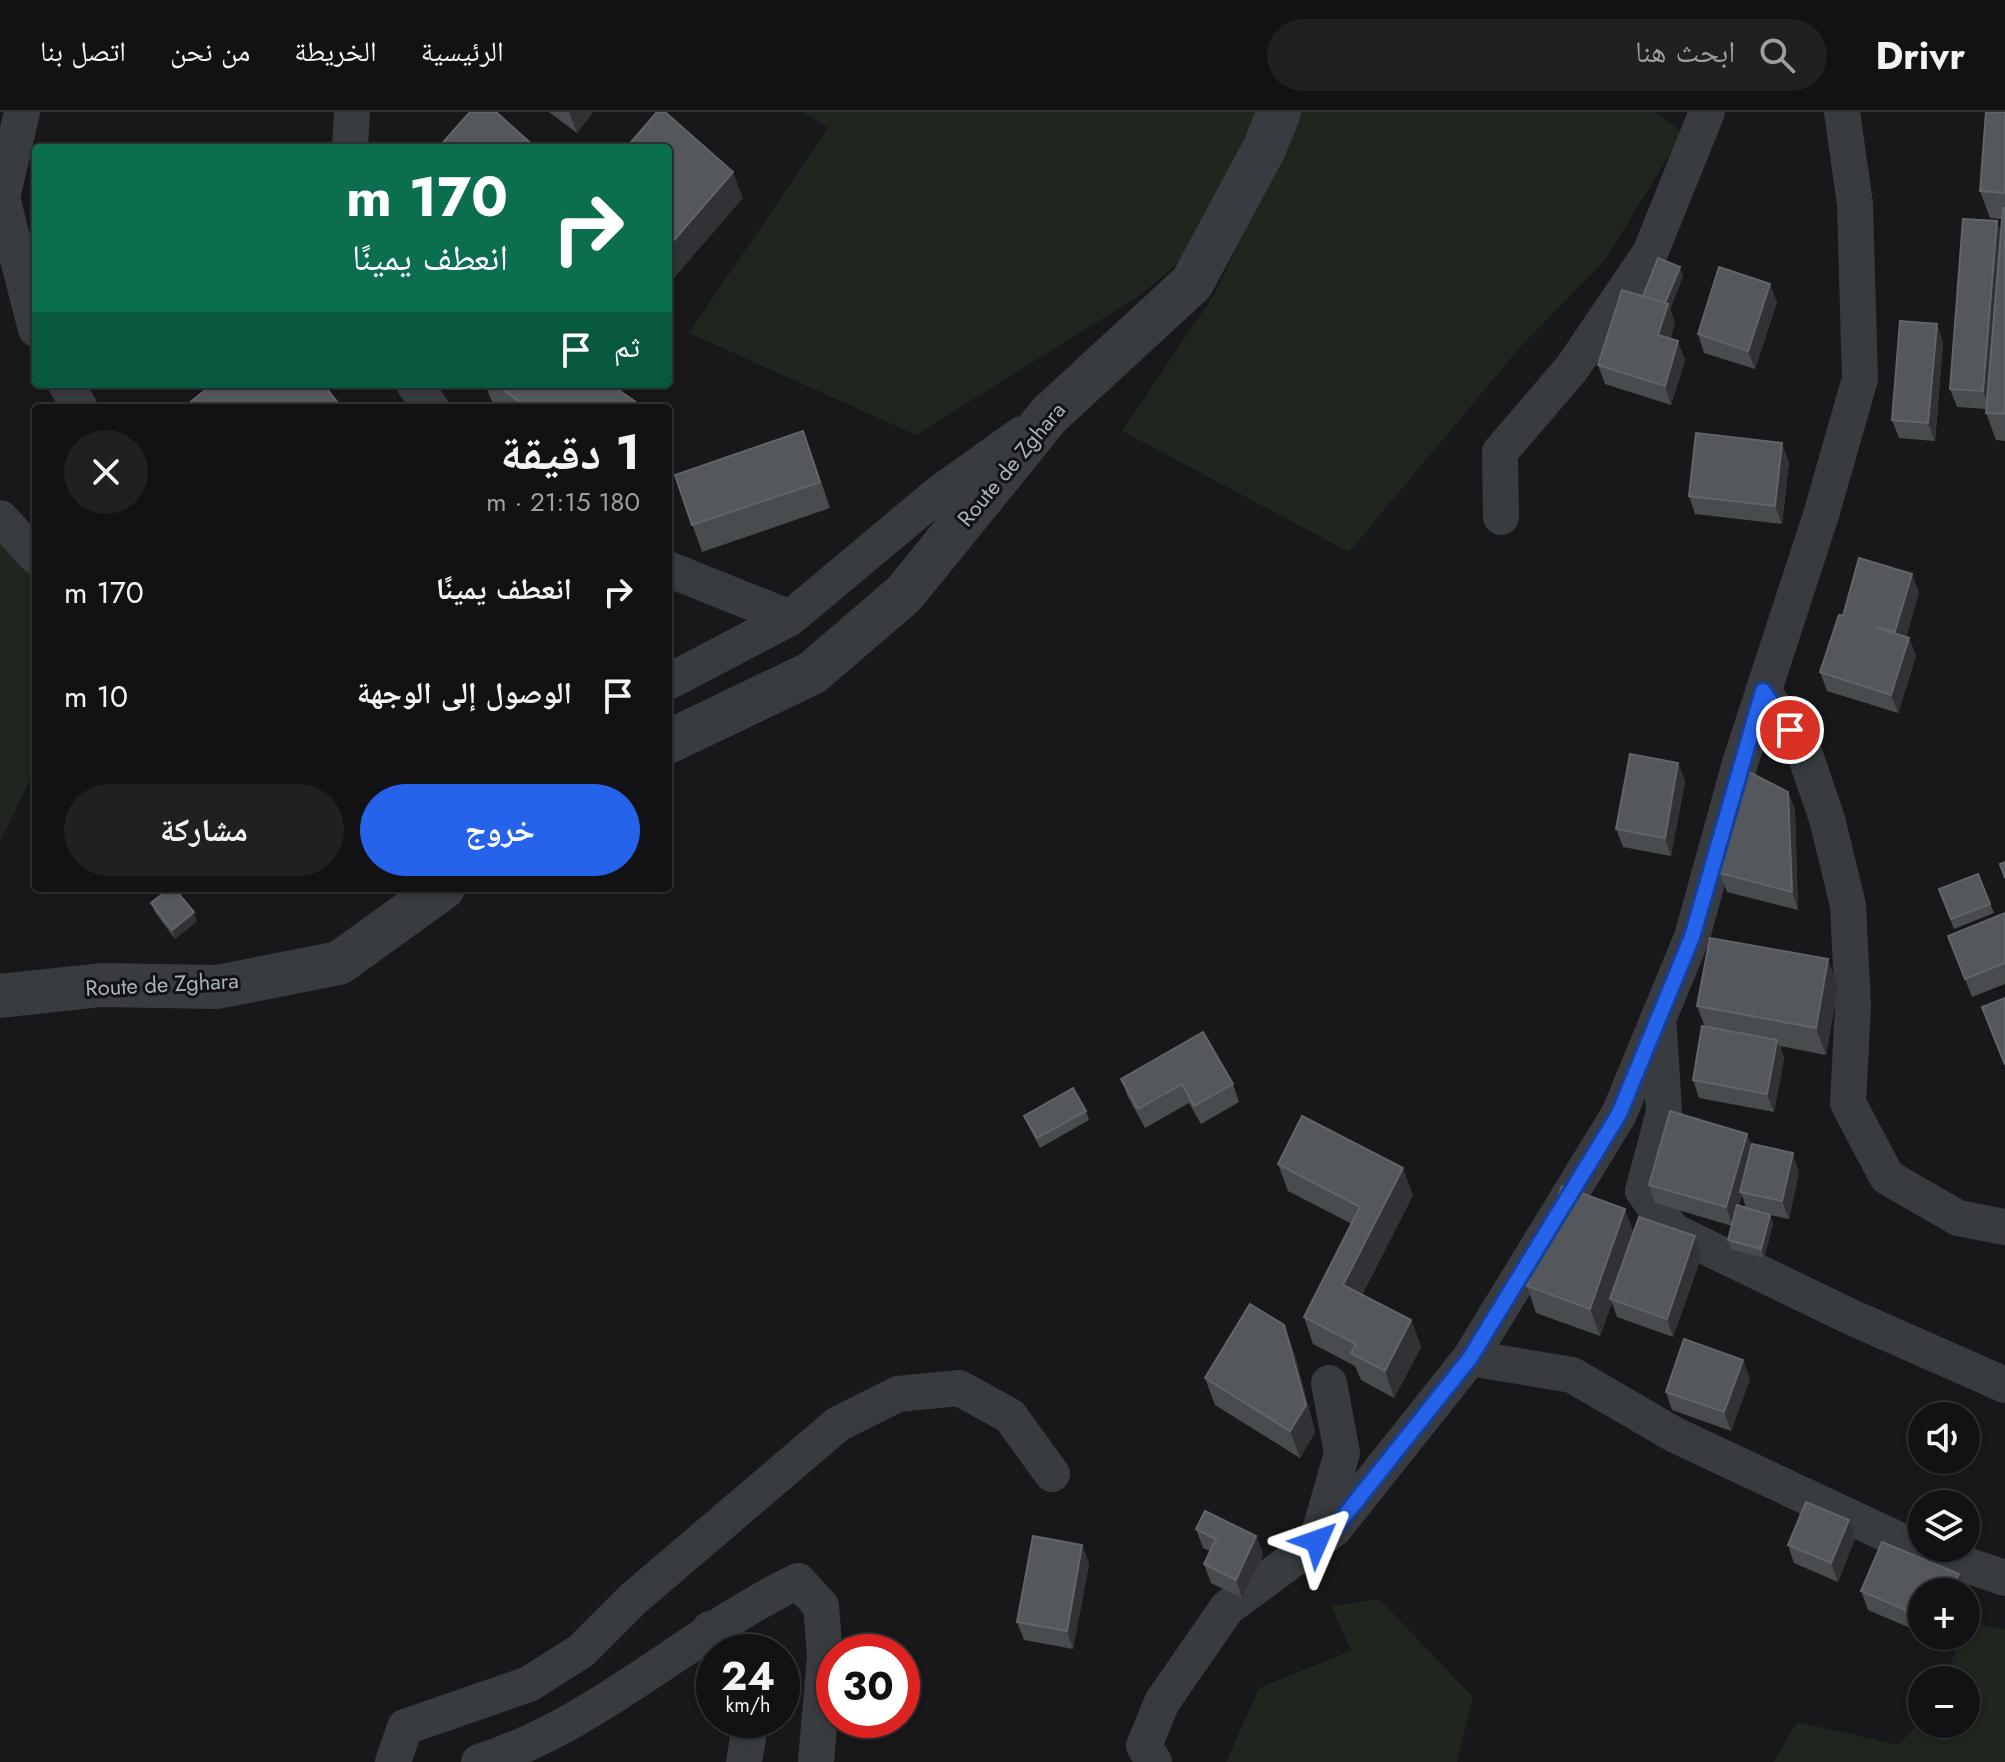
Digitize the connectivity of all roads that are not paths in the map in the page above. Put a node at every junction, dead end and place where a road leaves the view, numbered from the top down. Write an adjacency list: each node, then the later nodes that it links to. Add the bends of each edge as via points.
1 (22, 112): 7 (street, via 2,198)
2 (352, 112): 6 (street)
3 (1279, 112): 8 (street, Route de Zghara, via 1192,283)
4 (1707, 112): 9 (street, via 1650,253 1572,368 1500,452)
5 (1842, 112): 15 (street, via 1855,204 1860,379)
6 (350, 144)
7 (32, 314)
8 (1049, 415): 13 (street, via 938,494); 16 (street, Route de Zghara, via 904,594 870,624 812,673)
9 (1501, 517)
10 (0, 518): 11 (street)
11 (32, 552)
12 (672, 571): 13 (street)
13 (790, 618): 14 (street)
14 (672, 680)
15 (1763, 691): 19 (street, via 1692,937); 20 (street, via 1803,749 1848,905 1853,1007 1848,1103 1887,1177 1958,1218)
16 (672, 740)
17 (437, 892): 18 (street, Route de Zghara, via 339,963 217,987 102,985)
18 (0, 996)
19 (1659, 1017): 21 (street, via 1619,1114); 23 (street, via 1664,1112 1643,1191 1673,1231)
20 (2005, 1227)
21 (1470, 1358): 25 (street, via 1334,1529); 26 (street, via 1572,1375 1675,1435 1902,1542)
22 (1329, 1383): 25 (street, via 1342,1453)
23 (2005, 1385)
24 (1052, 1474): 30 (street, via 1010,1416 959,1388 898,1394 838,1424 633,1599 581,1651 529,1684 405,1727)
25 (1317, 1541): 34 (street, via 1227,1608 1162,1702 1144,1746)
26 (2005, 1578)
27 (710, 1629): 28 (street); 31 (street, via 605,1701 517,1750); 33 (street, via 798,1581 821,1606 825,1656)
28 (716, 1634)
29 (748, 1738): 32 (street)
30 (393, 1762)
31 (479, 1762)
32 (744, 1762)
33 (816, 1762)
34 (1154, 1762)

